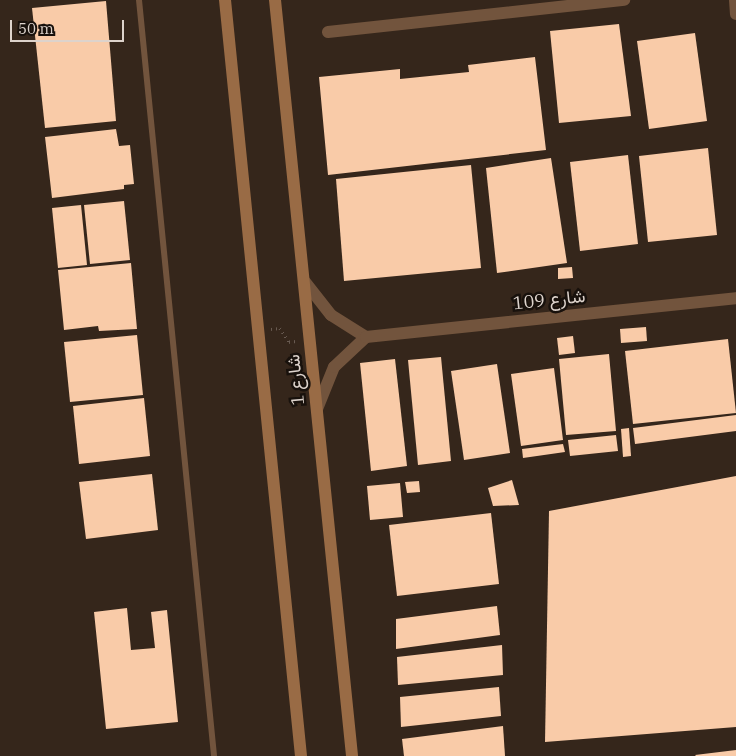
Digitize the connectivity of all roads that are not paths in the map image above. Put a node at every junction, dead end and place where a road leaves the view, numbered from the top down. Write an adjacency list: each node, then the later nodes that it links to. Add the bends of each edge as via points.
1 (139, 0): 12 (lane)
2 (225, 0): 13 (street, شارع 1)
3 (274, 0): 8 (street, شارع 1)
4 (624, 0): 7 (street)
5 (735, 0): 6 (street)
6 (736, 14)
7 (328, 32)
8 (305, 282): 10 (street, via 331,315); 11 (street, شارع 1)
9 (736, 298): 10 (street, شارع 109)
10 (366, 337): 11 (street, via 348,350 334,367)
11 (317, 409): 14 (street, شارع 1)
12 (214, 756)
13 (301, 756)
14 (352, 756)

